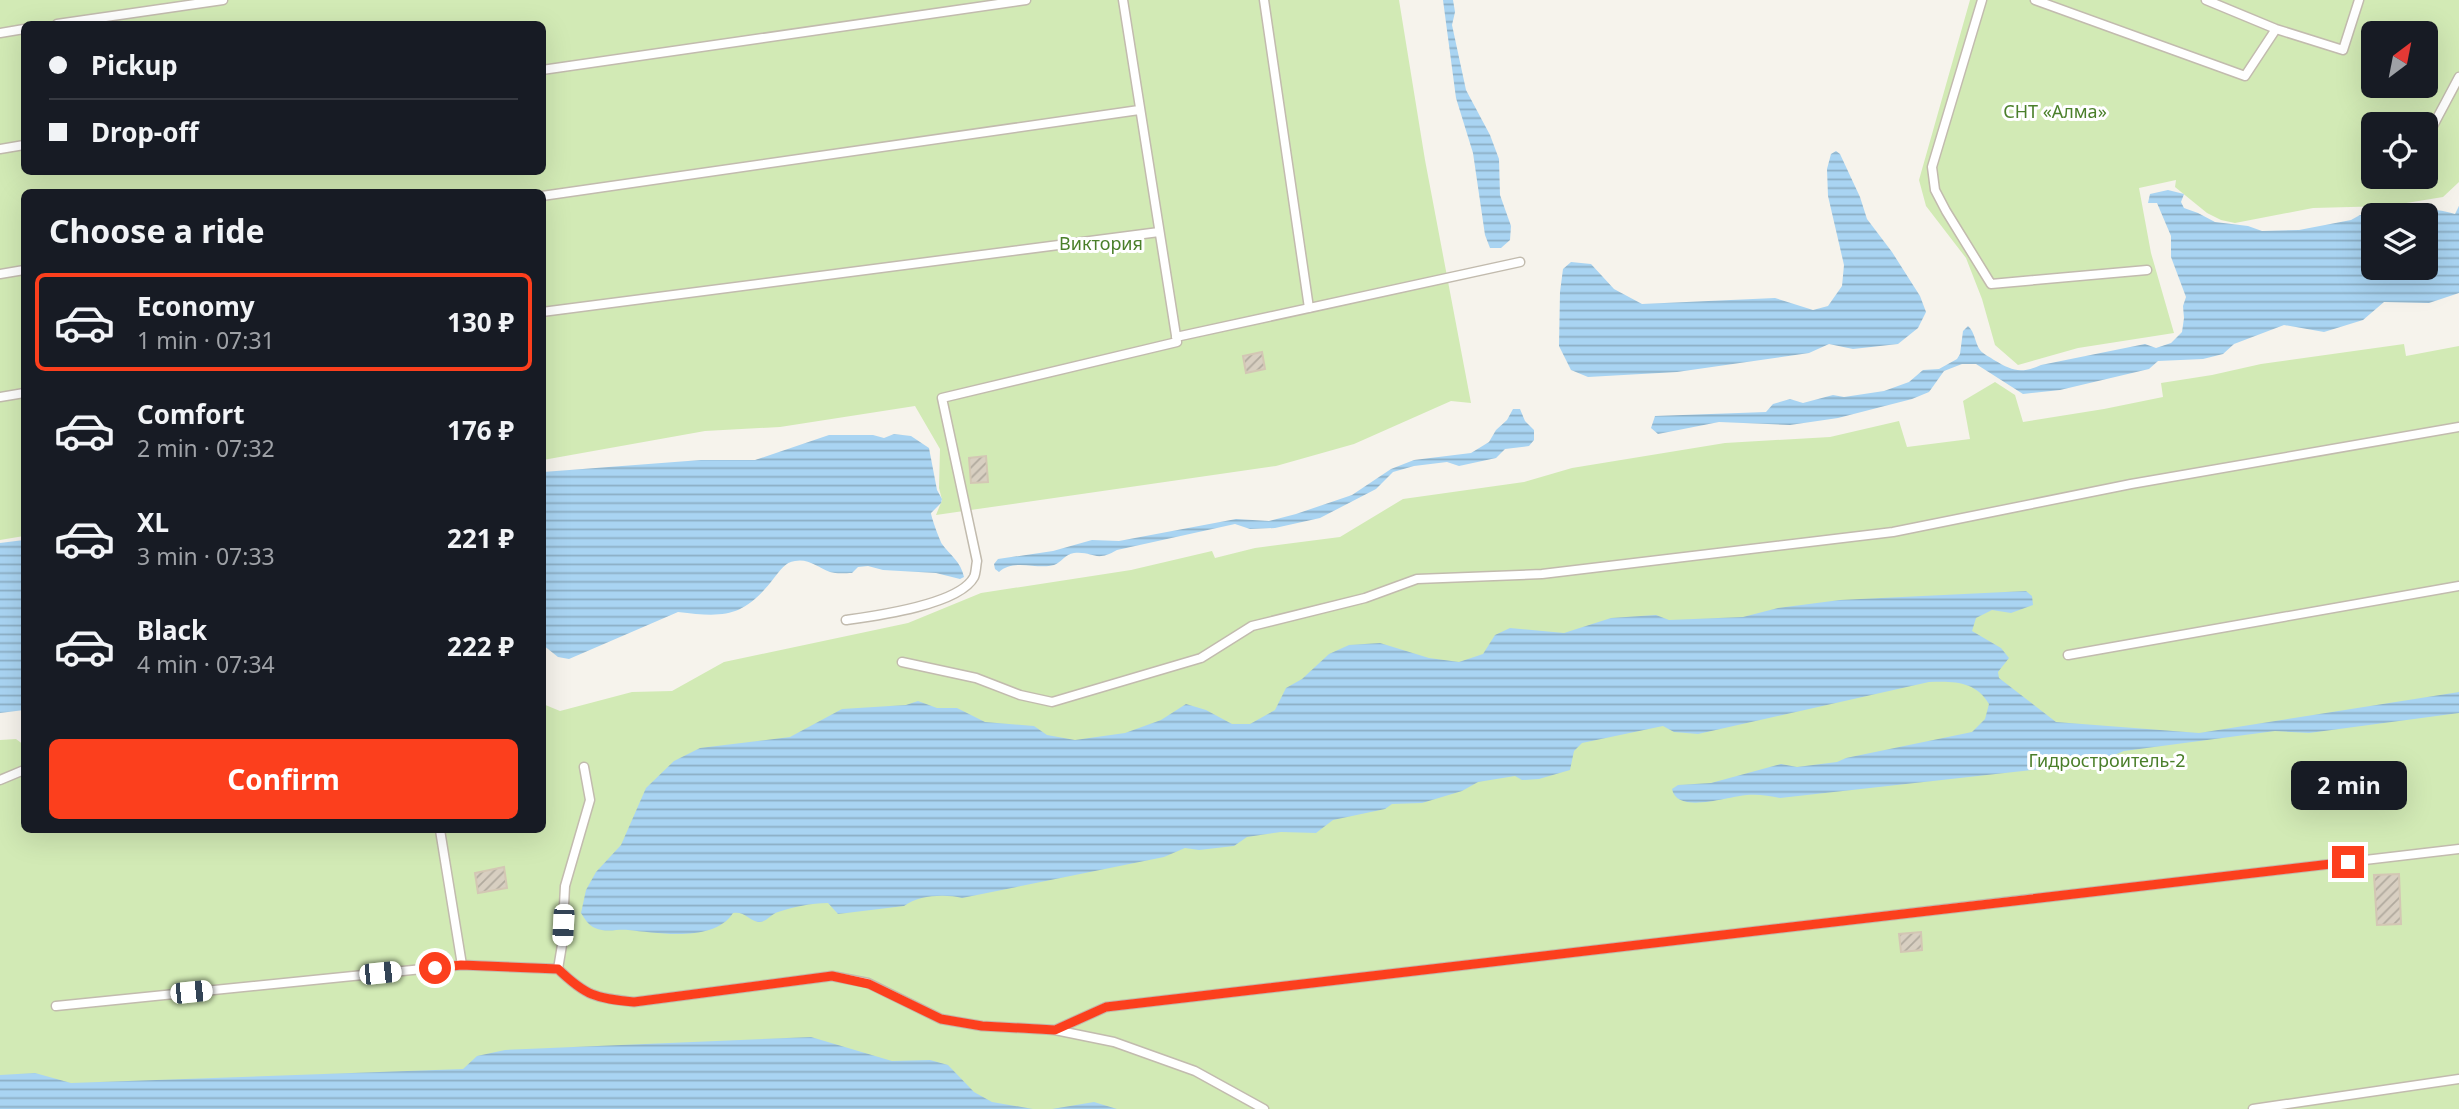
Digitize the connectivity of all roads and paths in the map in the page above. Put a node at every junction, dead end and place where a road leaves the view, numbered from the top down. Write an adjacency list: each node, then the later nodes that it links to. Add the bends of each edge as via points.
1 (223, 0): 9 (lane)
2 (1026, 0): 13 (lane)
3 (1123, 0): 15 (lane)
4 (1265, 0): 25 (lane)
5 (1982, 0): 22 (lane, via 1932,167 1935,190 1946,211 1991,284)
6 (2035, 0): 10 (lane, via 2245,76)
7 (2206, 0): 10 (lane)
8 (2359, 0): 10 (lane, via 2343,50)
9 (78, 21)
10 (2276, 29)
11 (21, 30): 12 (lane)
12 (0, 33)
13 (546, 69)
14 (2459, 77): 16 (lane)
15 (1139, 110): 19 (lane); 20 (lane)
16 (2438, 116)
17 (21, 146): 18 (lane)
18 (0, 149)
19 (546, 195)
20 (1159, 232): 26 (lane); 27 (lane)
21 (1520, 262): 25 (lane)
22 (2147, 270)
23 (21, 271): 24 (lane)
24 (0, 274)
25 (1309, 308): 27 (lane)
26 (546, 311)
27 (1176, 337): 32 (lane, via 1177,342 942,398 977,561 974,577 960,591 901,612)
28 (21, 394): 29 (lane)
29 (0, 397)
30 (2459, 427): 34 (lane, via 2131,484 1893,532 1542,574 1417,579 1365,598 1252,626 1201,658 1052,702 976,678)
31 (2459, 586): 33 (lane)
32 (846, 620)
33 (2068, 655)
34 (902, 663)
35 (584, 767): 41 (lane, via 590,800 565,886)
36 (21, 771): 37 (lane)
37 (0, 780)
38 (440, 833): 40 (lane)
39 (2459, 849): 43 (lane, via 1106,1007)
40 (461, 965): 41 (lane); 42 (lane)
41 (558, 969): 43 (lane, via 578,988 603,999 634,1002 832,976 869,984 941,1019)
42 (56, 1006)
43 (1055, 1030): 45 (lane, via 1114,1042 1195,1070)
44 (2459, 1079): 46 (lane)
45 (1264, 1109)
46 (2253, 1109)

